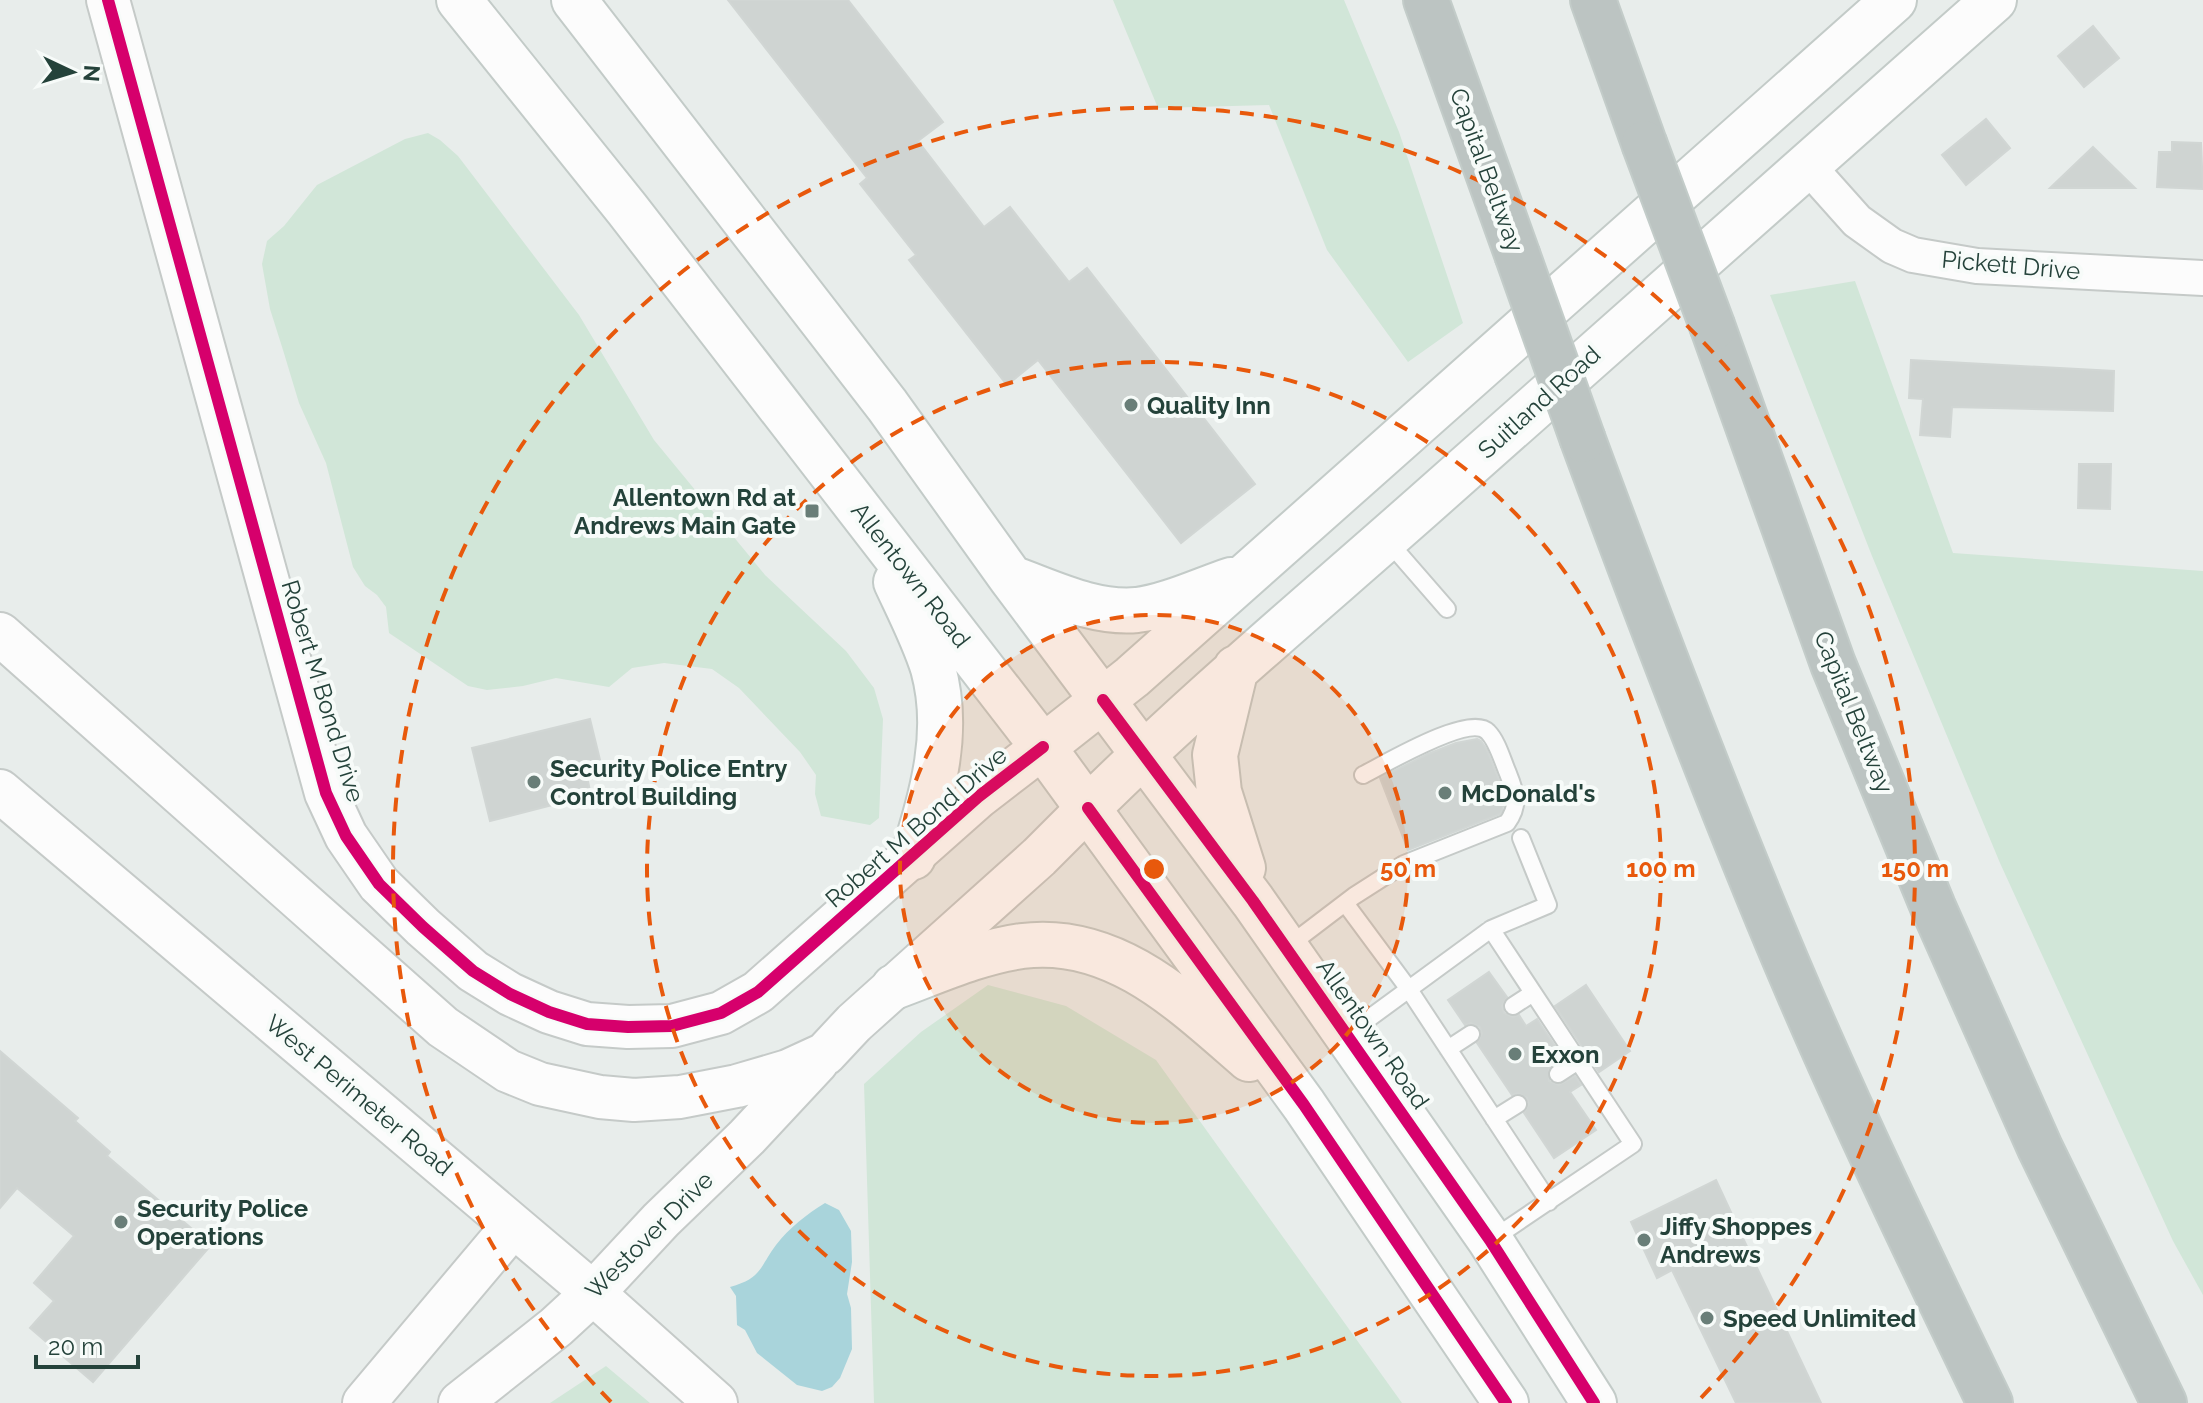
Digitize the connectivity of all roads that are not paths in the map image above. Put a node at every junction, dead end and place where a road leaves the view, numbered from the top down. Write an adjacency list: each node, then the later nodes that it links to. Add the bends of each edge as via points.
1 (108, 0): 24 (street, Robert M Bond Drive, via 323,781 346,836 379,884 473,971 510,994 587,1024 672,1026 721,1013 758,992)
2 (459, 0): 10 (main road, Allentown Road)
3 (574, 0): 13 (main road, Allentown Road, via 887,405)
4 (1426, 0): 51 (highway, Capital Beltway, bridge, via 1683,710 1787,965 1895,1208)
5 (1593, 0): 52 (highway, Capital Beltway, bridge, via 1833,664 2040,1148)
6 (1894, 0): 12 (main road)
7 (1994, 0): 8 (main road, Suitland Road)
8 (1807, 165): 9 (street, Pickett Drive, via 1873,235 1913,255 1977,266); 11 (main road, Suitland Road)
9 (2203, 278)
10 (870, 522): 18 (main road, Allentown Road); 24 (main road, via 924,644 941,708 935,777)
11 (1386, 539): 14 (lane); 16 (main road, Suitland Road)
12 (1249, 574): 13 (main road, via 1127,610 1096,608); 17 (main road)
13 (1011, 578): 17 (main road, Allentown Road)
14 (1447, 609)
15 (0, 634): 36 (street, via 443,1027 508,1071 572,1093 634,1100 737,1086)
16 (1236, 668): 19 (main road, Suitland Road); 26 (main road, via 1215,755 1216,774)
17 (1103, 700): 18 (main road); 19 (main road, Allentown Road)
18 (1043, 747): 22 (main road, Allentown Road); 24 (street, Robert M Bond Drive)
19 (1142, 754): 22 (main road, Suitland Road); 26 (main road, Allentown Road)
20 (1363, 775): 25 (lane, via 1444,735 1479,726 1489,732 1500,753 1517,800 1507,823 1404,864)
21 (0, 791): 43 (street, West Perimeter Road)
22 (1088, 808): 29 (street); 40 (main road, Allentown Road)
23 (1521, 838): 27 (lane, via 1548,905)
24 (913, 857)
25 (1350, 900): 28 (lane); 30 (lane)
26 (1253, 901): 28 (main road, Allentown Road)
27 (1491, 929): 30 (lane); 31 (lane)
28 (1286, 948): 33 (main road, Allentown Road)
29 (894, 987): 36 (street); 40 (main road, via 1023,946 1072,946 1098,953 1171,993)
30 (1408, 988): 33 (lane); 35 (lane)
31 (1533, 993): 32 (lane); 37 (lane)
32 (1513, 1006)
33 (1346, 1034): 44 (main road, Allentown Road)
34 (1471, 1034): 35 (lane)
35 (1448, 1049): 41 (lane)
36 (825, 1054): 45 (street, Westover Drive)
37 (1578, 1061): 38 (lane); 42 (lane, via 1633,1144)
38 (1558, 1074)
39 (1518, 1104): 41 (lane)
40 (1304, 1105): 49 (main road, Allentown Road)
41 (1494, 1119): 42 (lane)
42 (1549, 1202): 44 (lane)
43 (513, 1226): 45 (street, West Perimeter Road); 46 (street)
44 (1490, 1240): 50 (main road, Allentown Road)
45 (593, 1293): 47 (street, Westover Drive); 48 (street, West Perimeter Road)
46 (364, 1403)
47 (460, 1403)
48 (716, 1403)
49 (1506, 1403)
50 (1594, 1403)
51 (1990, 1403)
52 (2164, 1403)

